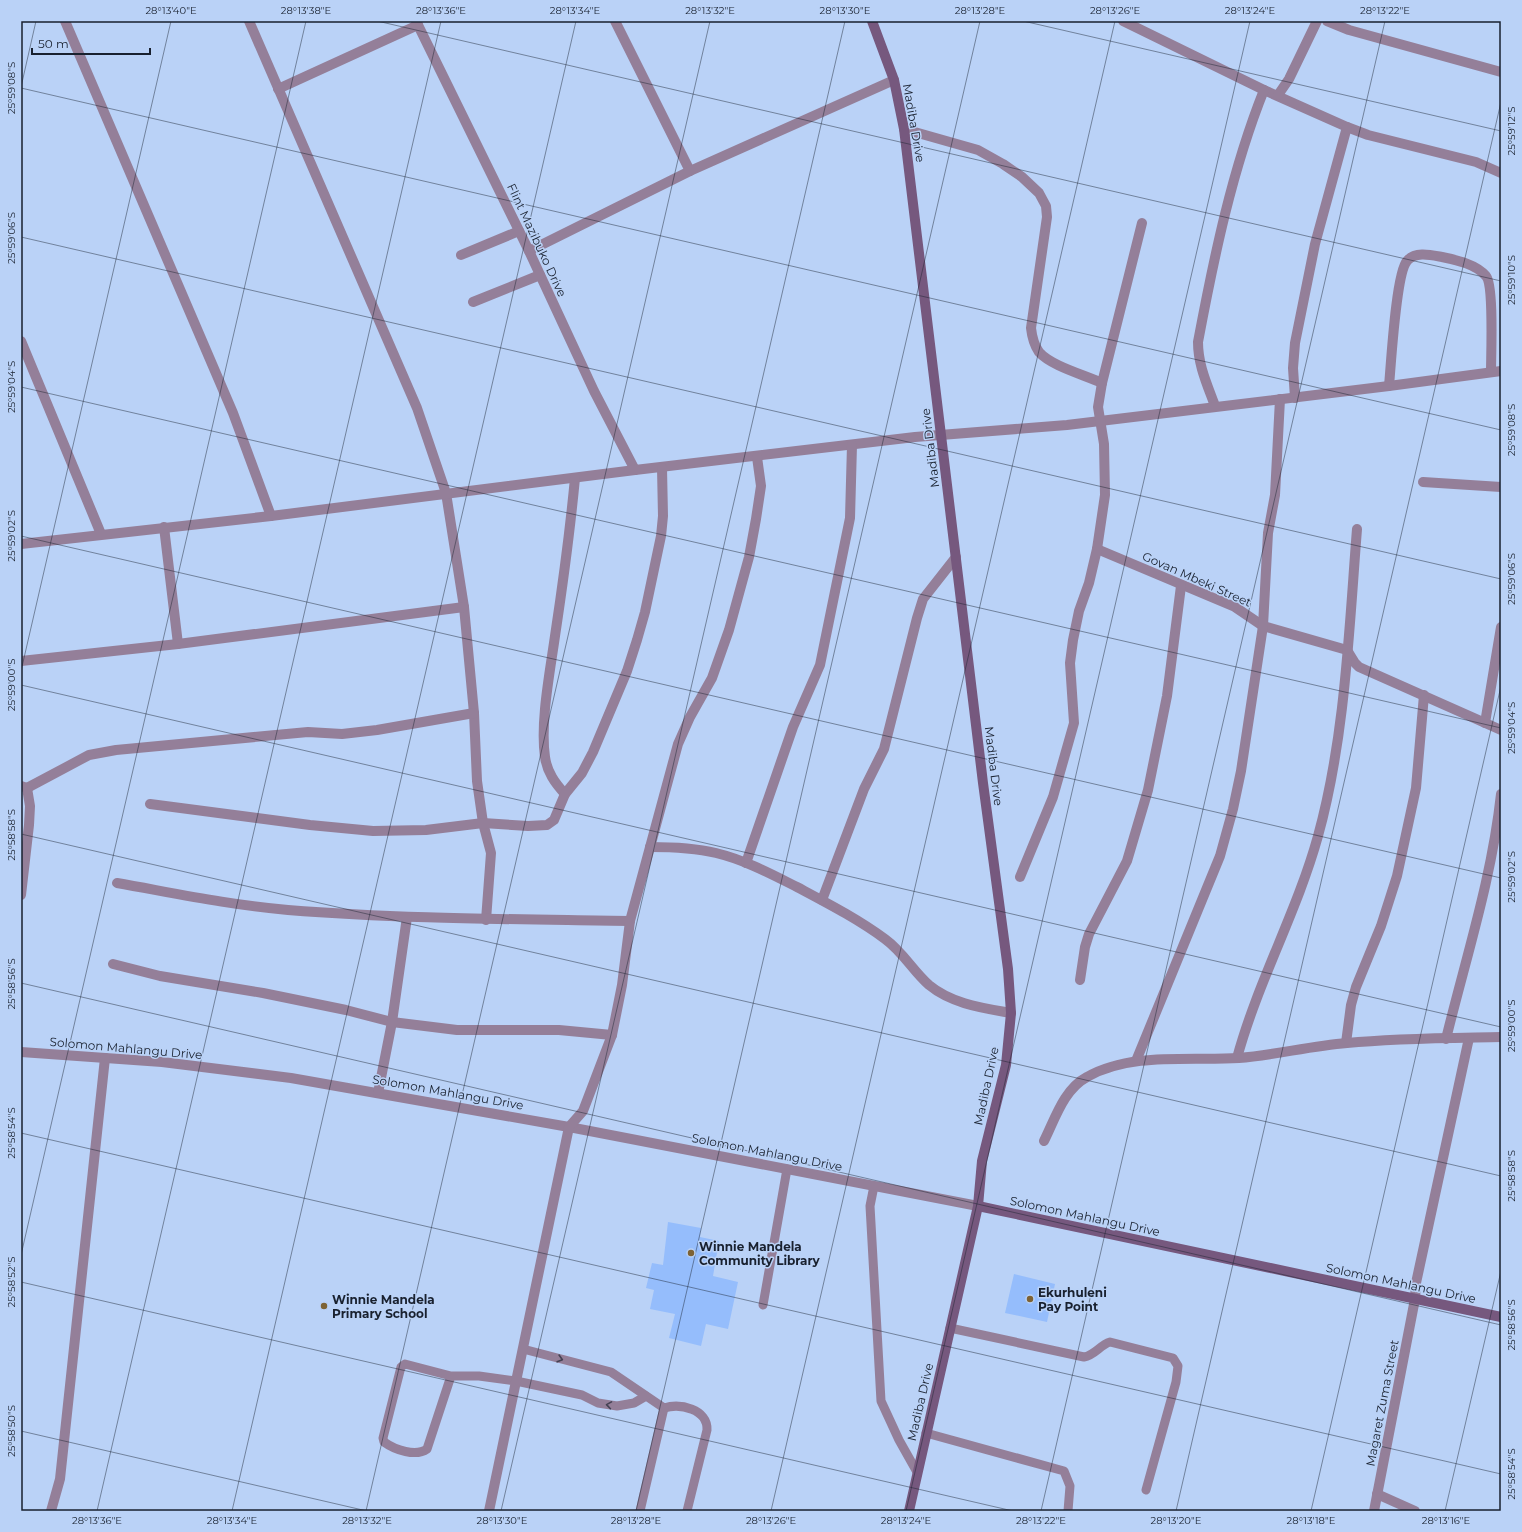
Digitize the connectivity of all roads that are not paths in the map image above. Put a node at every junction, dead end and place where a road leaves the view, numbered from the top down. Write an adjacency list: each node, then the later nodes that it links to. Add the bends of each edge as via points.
1 (65, 21): 41 (street, via 234,413)
2 (249, 21): 11 (street)
3 (615, 21): 16 (street)
4 (872, 21): 10 (street, Madiba Drive)
5 (1123, 21): 12 (street)
6 (1317, 21): 13 (street, via 1289,79)
7 (1327, 21): 9 (street, via 1349,30)
8 (417, 23): 11 (street); 19 (street, Flint Mazibuko Drive)
9 (1501, 72)
10 (894, 80): 15 (street, Madiba Drive); 16 (street)
11 (278, 89): 40 (street, via 417,408)
12 (1264, 90): 13 (street); 30 (street, via 1238,162 1198,342 1198,357)
13 (1278, 95): 14 (street)
14 (1347, 127): 17 (street, via 1368,135 1476,162); 28 (street, via 1315,244 1294,343 1292,368)
15 (904, 129): 26 (street, via 978,150 1022,177 1039,193 1046,206 1047,218 1030,328 1033,340 1040,352 1051,361); 32 (street, Madiba Drive)
16 (690, 171): 20 (street)
17 (1501, 173)
18 (1142, 223): 26 (street)
19 (519, 231): 20 (street, Flint Mazibuko Drive); 21 (street)
20 (529, 251): 22 (street, Flint Mazibuko Drive)
21 (461, 255)
22 (540, 275): 23 (street); 36 (street, Flint Mazibuko Drive, via 594,391)
23 (473, 302)
24 (21, 341): 44 (street)
25 (1496, 371): 27 (street); 27 (street, via 1490,286 1487,276 1477,268 1452,259 1417,255 1407,260 1402,271 1397,296)
26 (1102, 383): 31 (street, via 1098,407)
27 (1389, 386): 28 (street)
28 (1295, 398): 29 (street)
29 (1280, 399): 30 (street); 50 (street, via 1275,495 1268,533)
30 (1215, 406): 31 (street)
31 (1099, 420): 32 (street, via 1067,425); 46 (street, via 1104,444 1105,495)
32 (941, 434): 33 (street); 47 (street, Madiba Drive)
33 (852, 445): 34 (street); 65 (street, via 850,518 820,665 793,727)
34 (757, 457): 35 (street); 64 (street, via 760,486 749,557 712,678 690,716 678,744)
35 (662, 468): 36 (street); 60 (street, via 661,536 639,633 627,671 593,752 582,773)
36 (635, 470): 37 (street)
37 (575, 478): 40 (street); 60 (street, via 567,559 548,686 544,744 549,774)
38 (1423, 482): 39 (street)
39 (1501, 487)
40 (446, 493): 41 (street); 49 (street)
41 (271, 516): 42 (street)
42 (164, 527): 44 (street); 52 (street)
43 (1357, 529): 53 (street)
44 (102, 534): 45 (street)
45 (21, 544)
46 (1097, 549): 48 (street, Govan Mbeki Street); 66 (street, via 1079,611 1070,662 1074,723 1053,797)
47 (956, 557): 69 (street, via 923,599 884,749 864,789); 75 (street, Madiba Drive, via 1008,969)
48 (1181, 586): 50 (street, Govan Mbeki Street, via 1235,607); 74 (street, via 1167,696 1148,790 1127,861 1089,934)
49 (464, 608): 52 (street); 56 (street)
50 (1263, 626): 53 (street, Govan Mbeki Street); 85 (street, via 1241,771 1220,856)
51 (1501, 627): 57 (street)
52 (178, 644): 54 (street)
53 (1347, 650): 55 (street, via 1360,667); 84 (street, via 1335,764 1318,836 1281,941 1255,1000)
54 (21, 661)
55 (1424, 695): 57 (street); 81 (street, via 1416,788 1397,876 1381,926 1356,987)
56 (474, 713): 59 (street, via 363,732 308,732 116,750 89,755); 63 (street, via 477,781)
57 (1485, 723): 58 (street)
58 (1501, 730)
59 (24, 787): 68 (street, via 30,806)
60 (565, 794): 63 (street, via 554,820 547,825)
61 (1501, 794): 80 (street, via 1486,886)
62 (150, 804): 63 (street, via 373,831 426,830)
63 (484, 823): 71 (street, via 491,853)
64 (650, 847): 65 (street, via 716,853); 72 (street)
65 (746, 863): 69 (street)
66 (1020, 877)
67 (117, 883): 70 (street, via 204,899 286,910)
68 (21, 896)
69 (822, 900): 75 (street, via 872,929 897,948 929,984 944,996 963,1003)
70 (407, 917): 71 (street); 76 (street)
71 (486, 920): 72 (street)
72 (630, 921): 77 (street, via 622,985)
73 (113, 964): 76 (street, via 160,976 339,1008)
74 (1080, 980)
75 (1011, 1013): 91 (street, Madiba Drive, via 1006,1065 982,1161)
76 (392, 1022): 77 (street, via 457,1030 559,1030); 86 (street)
77 (612, 1035): 87 (street, via 586,1105)
78 (1501, 1037): 79 (street)
79 (1469, 1038): 80 (street); 92 (street, Magaret Zuma Street, via 1416,1283)
80 (1446, 1039): 81 (street)
81 (1346, 1043): 84 (street)
82 (21, 1052): 83 (street, Solomon Mahlangu Drive)
83 (105, 1058): 86 (street, Solomon Mahlangu Drive, via 162,1062 291,1078); 105 (street, via 60,1479)
84 (1237, 1058): 85 (street)
85 (1136, 1061): 88 (street, via 1099,1071 1071,1089)
86 (378, 1092): 87 (street, Solomon Mahlangu Drive)
87 (569, 1127): 89 (street, Solomon Mahlangu Drive); 96 (street)
88 (1044, 1141)
89 (787, 1169): 90 (street, Solomon Mahlangu Drive); 93 (lane)
90 (874, 1186): 91 (street, Solomon Mahlangu Drive); 102 (lane, via 870,1206 881,1401)
91 (978, 1206): 92 (street, Solomon Mahlangu Drive); 95 (street, Madiba Drive)
92 (1415, 1300): 94 (street, Solomon Mahlangu Drive); 104 (street, Magaret Zuma Street)
93 (763, 1305)
94 (1501, 1318)
95 (950, 1328): 101 (street, Madiba Drive); 103 (lane, via 1084,1357 1090,1356 1110,1342 1173,1358 1178,1366 1176,1382)
96 (523, 1349): 98 (street); 99 (lane, one-way to 99, via 611,1372)
97 (451, 1376): 97 (lane, via 414,1365 405,1364 401,1367 384,1442 391,1447 416,1454 427,1449); 98 (lane, via 479,1376)
98 (516, 1381): 99 (lane, one-way to 98, via 634,1403 617,1406 598,1403 582,1395); 106 (street)
99 (646, 1396): 100 (lane)
100 (664, 1408): 107 (lane); 108 (lane, via 674,1405 688,1408 699,1412 707,1423)
101 (926, 1433): 102 (street, Madiba Drive); 110 (lane, via 1064,1471 1070,1486)
102 (917, 1472): 109 (street, Madiba Drive)
103 (1146, 1490)
104 (1378, 1494): 111 (street, Magaret Zuma Street); 112 (street)
105 (51, 1511)
106 (489, 1511)
107 (640, 1511)
108 (687, 1511)
109 (909, 1511)
110 (1068, 1511)
111 (1374, 1511)
112 (1415, 1511)

